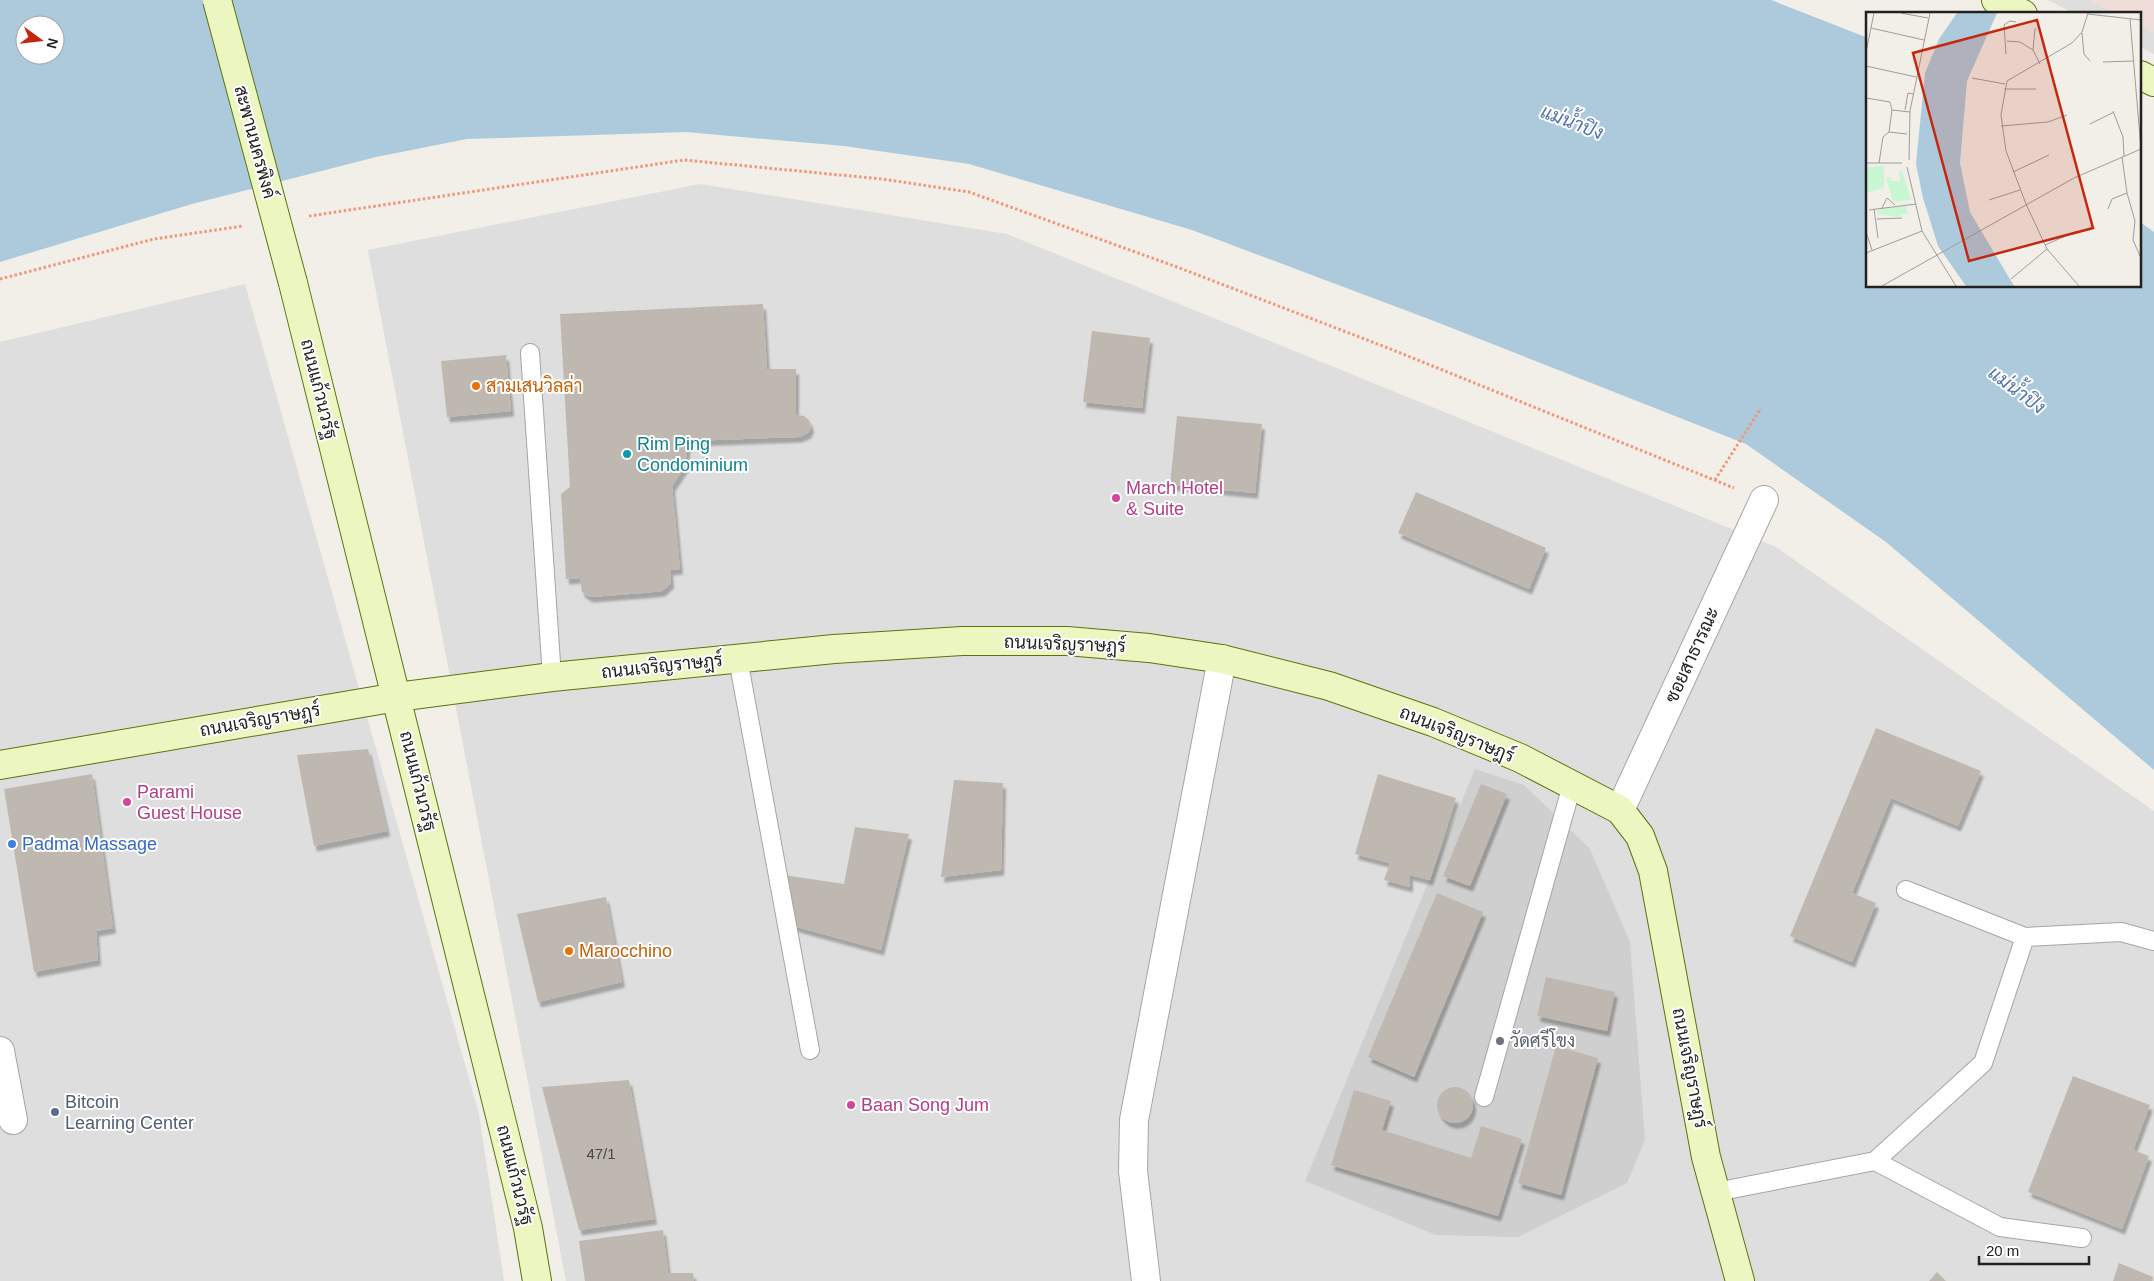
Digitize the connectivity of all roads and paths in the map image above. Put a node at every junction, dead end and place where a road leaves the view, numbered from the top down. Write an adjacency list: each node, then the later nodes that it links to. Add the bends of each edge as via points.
1 (217, 0): 7 (main road, สะพานนครพิงค์, bridge)
2 (1996, 0): 3 (main road)
3 (2019, 12)
4 (2142, 76): 5 (main road)
5 (2154, 82)
6 (489, 190): 10 (path, via 684,160 882,179 969,192 1388,348)
7 (293, 283): 15 (main road, ถนนแก้วนวรัฐ)
8 (530, 353): 14 (lane)
9 (1762, 408): 10 (path)
10 (1714, 480): 11 (path)
11 (1764, 500): 18 (street, ซอยสาธารณะ)
12 (738, 659): 13 (main road, ถนนเจริญราษฎร์, via 962,641 1067,641 1149,648); 14 (main road, ถนนเจริญราษฎร์); 22 (lane)
13 (1222, 659): 17 (main road, ถนนเจริญราษฎร์, via 1329,686 1433,722 1520,758); 30 (street, via 1134,1120 1133,1171)
14 (552, 677): 15 (main road, ถนนเจริญราษฎร์)
15 (398, 697): 16 (main road, ถนนเจริญราษฎร์); 29 (main road, ถนนแก้วนวรัฐ, via 528,1228)
16 (0, 765)
17 (1572, 785): 18 (main road, ถนนเจริญราษฎร์); 24 (lane)
18 (1620, 810): 27 (main road, ถนนเจริญราษฎร์, via 1640,836 1653,871 1704,1147)
19 (1906, 890): 20 (lane)
20 (2024, 937): 21 (lane, via 2120,932); 26 (lane, via 1983,1063)
21 (2154, 941)
22 (810, 1050)
23 (0, 1051): 25 (street)
24 (1484, 1097)
25 (13, 1120)
26 (1875, 1161): 27 (lane); 28 (lane, via 2000,1227)
27 (1716, 1192): 31 (main road, ถนนเจริญราษฎร์)
28 (2082, 1238)
29 (537, 1281)
30 (1146, 1281)
31 (1740, 1281)

